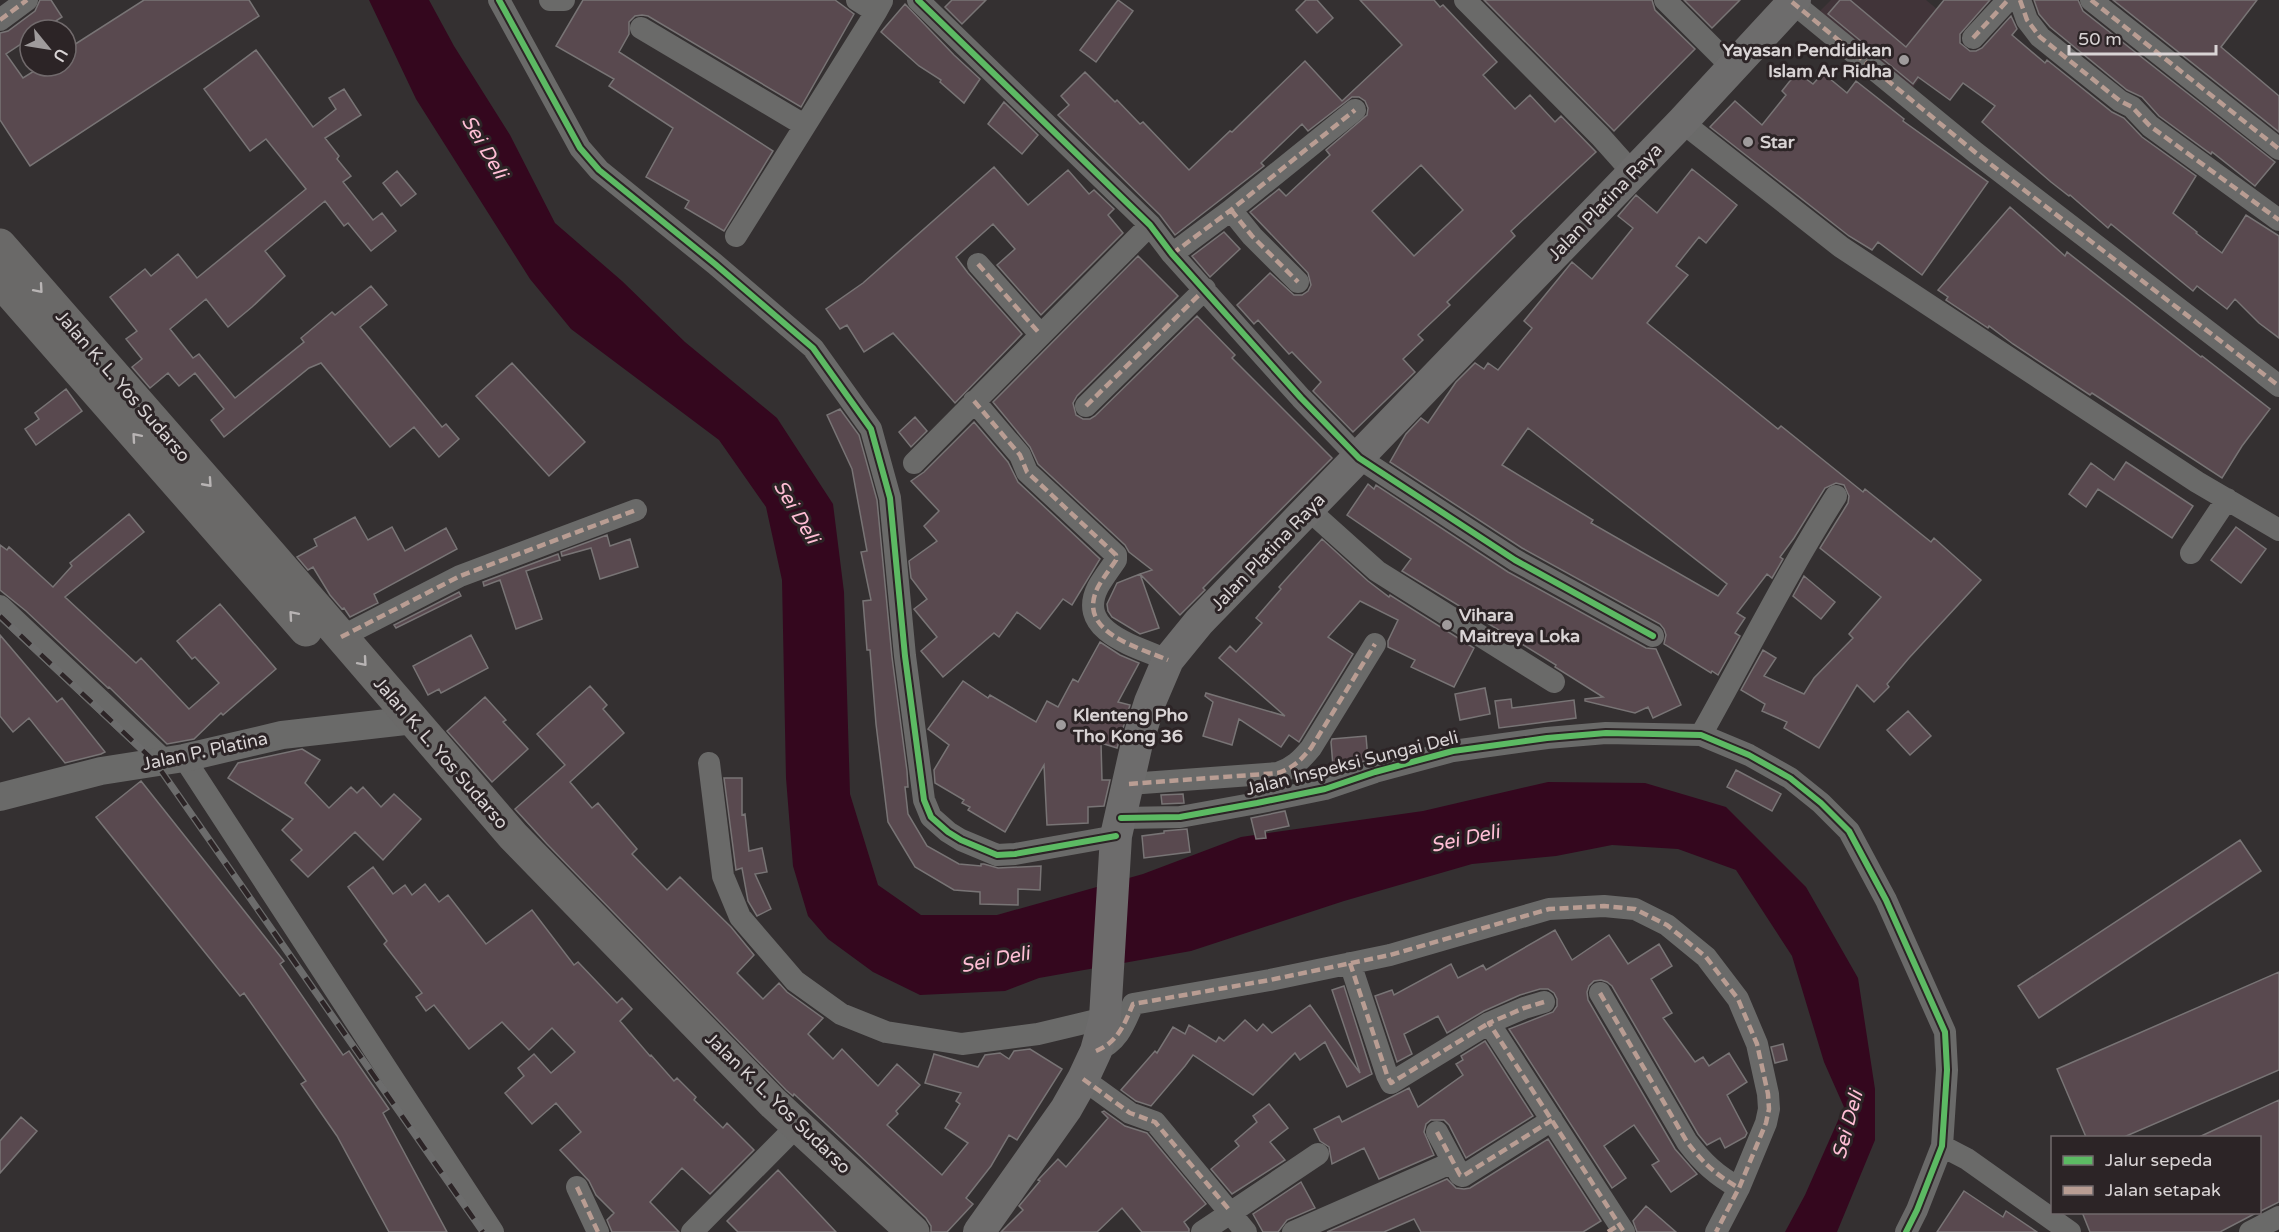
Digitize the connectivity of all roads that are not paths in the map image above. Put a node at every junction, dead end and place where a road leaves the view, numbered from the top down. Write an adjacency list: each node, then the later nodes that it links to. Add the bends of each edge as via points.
1 (27, 0): 14 (street)
2 (499, 0): 57 (street, Jalan Inspeksi Sungai Deli, via 580,148 599,170 813,348 871,429 890,498 905,656 924,800 931,817 961,840 997,855 1015,854)
3 (550, 0): 4 (street)
4 (564, 0)
5 (856, 0): 13 (street)
6 (918, 0): 25 (street)
7 (1465, 0): 22 (street)
8 (1665, 0): 17 (street)
9 (2008, 0): 16 (street)
10 (2020, 0): 24 (street, via 2027,20 2040,37 2120,101 2132,106 2150,126)
11 (2091, 0): 21 (street)
12 (1793, 1): 17 (main road, Jalan Platina Raya); 34 (street, via 1976,153)
13 (879, 6): 20 (street)
14 (0, 20)
15 (641, 28): 20 (street)
16 (1973, 38)
17 (1733, 68): 19 (main road, Jalan Platina Raya)
18 (1354, 110): 23 (street)
19 (1682, 122): 22 (main road, Jalan Platina Raya); 40 (street, via 1841,248)
20 (804, 125): 26 (street)
21 (2279, 150)
22 (1633, 172): 37 (main road, Jalan Platina Raya)
23 (1230, 210): 28 (street); 31 (street)
24 (2279, 220)
25 (1150, 225): 28 (street); 33 (street)
26 (735, 236)
27 (0, 245): 47 (highway, Jalan K. L. Yos Sudarso, one-way to 47)
28 (1172, 254): 32 (street)
29 (978, 264): 33 (street)
30 (0, 281): 51 (highway, Jalan K. L. Yos Sudarso, one-way to 30)
31 (1298, 282)
32 (1205, 289): 36 (street); 37 (street)
33 (1040, 334): 35 (street)
34 (2279, 386)
35 (974, 401): 38 (street); 49 (street, via 1020,455 1027,472 1116,555 1097,588 1093,611 1098,623 1109,634)
36 (1086, 406)
37 (1359, 458): 42 (main road, Jalan Platina Raya); 46 (street, via 1515,560)
38 (914, 463)
39 (1836, 496): 52 (street, via 1800,551)
40 (2227, 499): 43 (street); 44 (street)
41 (636, 510): 47 (street, via 460,576)
42 (1309, 510): 49 (main road, Jalan Platina Raya, via 1199,622); 50 (street, via 1377,571)
43 (2279, 530)
44 (2192, 553)
45 (0, 606): 53 (street)
46 (1653, 636)
47 (341, 637): 51 (highway, Jalan K. L. Yos Sudarso, one-way to 51)
48 (1375, 644): 55 (street, via 1311,748 1289,770)
49 (1168, 660): 55 (main road, Jalan Platina Raya, via 1142,724)
50 (1554, 682)
51 (401, 722): 53 (street, Jalan P. Platina, via 282,735); 67 (highway, Jalan K. L. Yos Sudarso, via 492,841); 80 (highway, Jalan K. L. Yos Sudarso, via 773,1103)
52 (1701, 735): 57 (street, Jalan Inspeksi Sungai Deli, via 1606,733 1453,751 1325,789); 68 (street, Jalan Inspeksi Sungai Deli, via 1790,778 1848,831 1886,900 1945,1032)
53 (174, 760): 56 (street, Jalan P. Platina, via 101,771); 76 (street)
54 (709, 763): 61 (street, via 723,876 740,917 795,981 842,1014 886,1032 962,1044 1038,1034)
55 (1129, 784): 57 (main road, Jalan Platina Raya)
56 (0, 797)
57 (1119, 827): 61 (main road, Jalan Platina Raya)
58 (1350, 963): 62 (street, via 1391,1083); 63 (street, via 1132,1004 1121,1031); 72 (street, via 1549,909 1635,909 1666,925 1719,972 1738,999 1757,1044 1769,1109)
59 (1600, 993): 72 (street, via 1687,1142 1717,1176)
60 (1544, 1002): 62 (street)
61 (1106, 1012): 63 (main road, Jalan Platina Raya)
62 (1489, 1023): 65 (street)
63 (1096, 1051): 64 (main road, Jalan Platina Raya)
64 (1083, 1079): 73 (street, via 1130,1113 1155,1122); 81 (main road, Jalan Platina Raya)
65 (1552, 1120): 70 (street, via 1465,1175 1460,1175); 75 (street)
66 (1437, 1132): 70 (street)
67 (786, 1137): 78 (street); 79 (highway, Jalan K. L. Yos Sudarso)
68 (1942, 1146): 86 (street, Jalan Inspeksi Sungai Deli); 87 (street, via 1967,1159)
69 (1318, 1154): 73 (street)
70 (1453, 1162): 84 (street)
71 (577, 1187): 77 (street)
72 (1739, 1188): 85 (street)
73 (1231, 1212): 82 (street); 83 (street)
74 (2279, 1218): 88 (street)
75 (1617, 1230)
76 (493, 1232)
77 (598, 1232)
78 (692, 1232)
79 (886, 1232)
80 (913, 1232)
81 (979, 1232)
82 (1202, 1232)
83 (1246, 1232)
84 (1293, 1232)
85 (1716, 1232)
86 (1906, 1232)
87 (2070, 1232)
88 (2250, 1232)

